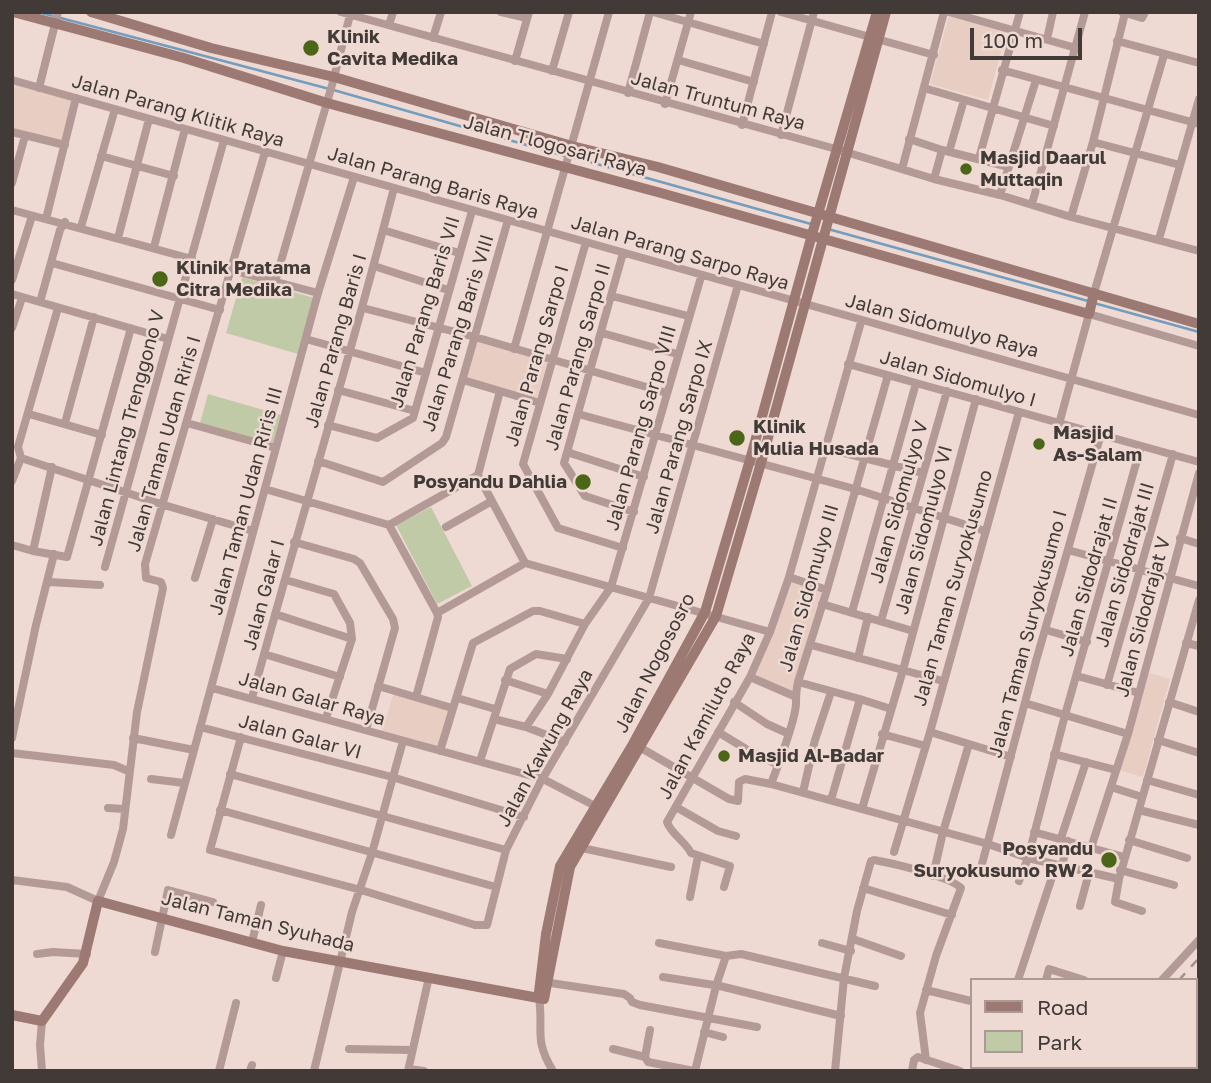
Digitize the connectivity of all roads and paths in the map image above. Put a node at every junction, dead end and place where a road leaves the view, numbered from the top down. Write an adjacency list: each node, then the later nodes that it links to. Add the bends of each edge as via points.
1 (13, 12): 27 (street, Jalan Tlogosari Raya)
2 (58, 12): 27 (street)
3 (91, 12): 46 (street, Jalan Tlogosari Raya)
4 (341, 12): 23 (street, Jalan Truntum Raya)
5 (393, 12): 29 (street)
6 (441, 12): 31 (street)
7 (502, 12): 24 (street)
8 (569, 12): 43 (street)
9 (609, 12): 47 (street)
10 (651, 12): 26 (street); 52 (street)
11 (691, 12): 26 (street)
12 (772, 12): 35 (street)
13 (781, 12): 25 (street)
14 (877, 12): 32 (street)
15 (886, 12): 32 (street)
16 (946, 12): 28 (street); 37 (street)
17 (988, 12): 28 (street)
18 (1020, 12): 30 (street)
19 (1054, 12): 33 (street)
20 (1085, 12): 36 (street)
21 (1145, 12): 22 (street, via 1142,18)
22 (1123, 13): 34 (street)
23 (350, 15): 29 (street, Jalan Truntum Raya); 46 (street)
24 (528, 15): 40 (street)
25 (813, 16): 32 (street); 69 (street)
26 (688, 22): 35 (street); 39 (street)
27 (55, 23): 49 (street); 57 (street, Jalan Tlogosari Raya)
28 (985, 23): 30 (street)
29 (389, 25): 31 (street, Jalan Truntum Raya)
30 (1015, 31): 33 (street); 42 (street)
31 (433, 38): 40 (street, Jalan Truntum Raya)
32 (874, 39): 37 (street); 76 (street); 79 (street)
33 (1046, 39): 36 (street)
34 (1117, 41): 38 (street); 54 (street)
35 (764, 44): 48 (street)
36 (1076, 48): 51 (street)
37 (934, 55): 50 (street)
38 (1164, 55): 41 (street); 61 (street)
39 (678, 60): 48 (street); 58 (street)
40 (515, 61): 43 (street, Jalan Truntum Raya)
41 (1199, 63)
42 (1002, 70): 45 (street); 60 (street)
43 (552, 71): 47 (street, Jalan Truntum Raya)
44 (12, 80): 49 (street, Jalan Parang Klitik Raya)
45 (1036, 80): 51 (street); 62 (street)
46 (333, 81): 57 (street); 75 (street, Jalan Tlogosari Raya)
47 (591, 82): 52 (street, Jalan Truntum Raya); 75 (street)
48 (754, 82): 65 (street)
49 (39, 88): 53 (street, Jalan Parang Klitik Raya)
50 (924, 88): 56 (street); 71 (street)
51 (1065, 88): 54 (street); 66 (street)
52 (628, 93): 58 (street, Jalan Truntum Raya)
53 (76, 99): 59 (street, Jalan Parang Klitik Raya); 74 (street)
54 (1105, 99): 61 (street); 73 (street)
55 (1199, 99): 64 (street)
56 (964, 100): 60 (street); 77 (street)
57 (328, 101): 83 (street); 86 (street, Jalan Tlogosari Raya)
58 (665, 104): 65 (street, Jalan Truntum Raya)
59 (114, 109): 63 (street, Jalan Parang Klitik Raya); 81 (street)
60 (993, 109): 62 (street); 82 (street)
61 (1148, 111): 64 (street); 80 (street)
62 (1024, 117): 66 (street); 87 (street)
63 (149, 119): 67 (street, Jalan Parang Klitik Raya); 84 (street)
64 (1196, 123): 85 (street)
65 (742, 125): 69 (street, Jalan Truntum Raya)
66 (1054, 126): 95 (street)
67 (185, 129): 72 (street, Jalan Parang Klitik Raya); 89 (street)
68 (12, 132): 70 (street)
69 (781, 135): 76 (street, Jalan Truntum Raya)
70 (25, 136): 74 (street); 92 (street)
71 (909, 139): 77 (street); 88 (street)
72 (224, 140): 78 (street, Jalan Parang Klitik Raya); 116 (street, Jalan Lintang Trenggono V)
73 (1093, 142): 80 (street); 100 (street)
74 (65, 145): 101 (street)
75 (571, 148): 86 (street); 98 (street, Jalan Tlogosari Raya, via 657,167)
76 (836, 149): 79 (street, Jalan Truntum Raya); 98 (street)
77 (946, 151): 82 (street); 91 (street)
78 (265, 152): 83 (street, Jalan Parang Klitik Raya); 119 (street, Jalan Taman Udan Riris I)
79 (848, 153): 88 (street, Jalan Truntum Raya); 98 (street)
80 (1136, 153): 85 (street); 105 (street)
81 (101, 156): 84 (street); 104 (street)
82 (979, 159): 87 (street)
83 (309, 164): 90 (street, Jalan Parang Baris Raya); 122 (street)
84 (137, 165): 89 (street); 109 (street)
85 (1180, 165): 110 (street)
86 (565, 166): 107 (street); 108 (street, Jalan Tlogosari Raya)
87 (1009, 167): 94 (street)
88 (902, 169): 91 (street, Jalan Truntum Raya)
89 (174, 176): 112 (street)
90 (354, 177): 93 (street, Jalan Parang Baris Raya); 125 (street, Jalan Taman Udan Riris III)
91 (934, 179): 94 (street, Jalan Truntum Raya)
92 (12, 184)
93 (394, 188): 97 (street, Jalan Parang Baris Raya); 106 (street, Jalan Parang Baris I)
94 (1000, 195): 95 (street, Jalan Truntum Raya)
95 (1032, 204): 100 (street, Jalan Truntum Raya)
96 (12, 210): 99 (street)
97 (472, 211): 102 (street, Jalan Parang Baris Raya); 114 (street, Jalan Parang Baris VII)
98 (823, 215): 108 (street, Jalan Nogososro); 127 (street, Jalan Tlogosari Raya)
99 (32, 216): 101 (street); 121 (street)
100 (1071, 217): 105 (street, Jalan Truntum Raya)
101 (46, 219): 103 (street)
102 (508, 220): 107 (street, Jalan Parang Baris Raya); 145 (street, Jalan Parang Baris VIII)
103 (65, 222): 104 (street); 117 (street)
104 (80, 227): 109 (street)
105 (1113, 228): 110 (street, Jalan Truntum Raya); 127 (street)
106 (383, 230): 114 (street); 118 (street, Jalan Parang Baris I)
107 (547, 232): 111 (street, Jalan Parang Sarpo Raya); 149 (street)
108 (817, 235): 132 (street, Jalan Nogososro); 136 (street, Jalan Tlogosari Raya)
109 (117, 238): 112 (street)
110 (1159, 239): 113 (street, Jalan Truntum Raya)
111 (586, 242): 115 (street, Jalan Parang Sarpo Raya); 152 (street, Jalan Parang Sarpo I)
112 (154, 247): 116 (street)
113 (1199, 251)
114 (459, 253): 124 (street, Jalan Parang Baris VII)
115 (623, 253): 120 (street, Jalan Parang Sarpo Raya); 128 (street, Jalan Parang Sarpo II)
116 (192, 259): 130 (street, Jalan Lintang Trenggono V)
117 (52, 263): 130 (street); 131 (street)
118 (374, 266): 124 (street); 134 (street, Jalan Parang Baris I)
119 (231, 270): 122 (street); 135 (street, Jalan Taman Udan Riris I)
120 (701, 276): 123 (street, Jalan Parang Sarpo Raya); 137 (street, Jalan Parang Sarpo VIII)
121 (12, 280)
122 (275, 282): 125 (street)
123 (738, 285): 132 (street, Jalan Parang Sarpo Raya); 179 (street, Jalan Parang Sarpo IX)
124 (448, 290): 143 (street, Jalan Parang Baris VII)
125 (318, 293): 147 (street, Jalan Taman Udan Riris III)
126 (12, 294): 129 (street)
127 (1093, 294): 136 (street); 140 (street, Jalan Tlogosari Raya)
128 (612, 296): 137 (street); 144 (street, Jalan Parang Sarpo II)
129 (22, 298): 131 (street); 141 (street)
130 (179, 298): 135 (street); 146 (street, Jalan Lintang Trenggono V)
131 (40, 302): 133 (street)
132 (799, 302): 139 (street, Jalan Sidomulyo Raya); 188 (street, Jalan Nogososro)
133 (58, 308): 138 (street); 168 (street)
134 (363, 308): 143 (street); 150 (street, Jalan Parang Baris I)
135 (220, 310): 172 (street, Jalan Taman Udan Riris I)
136 (1089, 312): 148 (street); 157 (street)
137 (688, 316): 151 (street, Jalan Parang Sarpo VIII)
138 (94, 317): 142 (street); 171 (street)
139 (861, 322): 153 (street); 157 (street, Jalan Sidomulyo Raya)
140 (1199, 324)
141 (12, 328)
142 (131, 328): 146 (street); 176 (street)
143 (439, 329): 145 (street); 155 (street, Jalan Parang Baris VII)
144 (602, 333): 151 (street); 154 (street, Jalan Parang Sarpo II)
145 (475, 337): 149 (street); 158 (street, Jalan Parang Baris VIII)
146 (168, 339): 201 (street, Jalan Lintang Trenggono V)
147 (306, 339): 150 (street); 181 (street, Jalan Taman Udan Riris III)
148 (1199, 346)
149 (514, 349): 152 (street)
150 (351, 350): 155 (street); 160 (street, Jalan Parang Baris I)
151 (677, 354): 163 (street, Jalan Parang Sarpo VIII)
152 (552, 360): 154 (street); 165 (street, Jalan Parang Sarpo I)
153 (848, 364): 156 (street, Jalan Sidomulyo I); 182 (street)
154 (590, 370): 163 (street); 169 (street, Jalan Parang Sarpo II)
155 (426, 373): 166 (street, Jalan Parang Baris VII)
156 (888, 374): 159 (street, Jalan Sidomulyo I); 186 (street)
157 (1072, 378): 170 (street, Jalan Sidomulyo Raya); 173 (street)
158 (463, 380): 161 (street); 187 (street, Jalan Parang Baris VIII, via 442,443 383,482)
159 (916, 383): 162 (street, Jalan Sidomulyo I); 191 (street)
160 (338, 390): 166 (street); 174 (street, Jalan Parang Baris I)
161 (500, 391): 165 (street); 194 (street)
162 (947, 391): 164 (street, Jalan Sidomulyo I); 193 (street, Jalan Sidomulyo V)
163 (667, 393): 177 (street, Jalan Parang Sarpo VIII)
164 (976, 399): 167 (street, Jalan Sidomulyo I); 208 (street, Jalan Sidomulyo VI)
165 (540, 403): 218 (street, Jalan Parang Sarpo I, via 523,464 556,526)
166 (415, 411): 174 (street, Jalan Parang Baris VII, via 413,418 377,438)
167 (1019, 412): 173 (street, Jalan Sidomulyo I); 213 (street, Jalan Taman Suryokusumo)
168 (29, 414): 171 (street); 178 (street)
169 (578, 414): 177 (street); 183 (street, Jalan Parang Sarpo II)
170 (1199, 415)
171 (65, 423): 176 (street)
172 (187, 423): 181 (street); 205 (street, Jalan Taman Udan Riris I)
173 (1059, 424): 175 (street, Jalan Sidomulyo I)
174 (328, 425): 187 (street, Jalan Parang Baris I)
175 (1101, 434): 180 (street, Jalan Sidomulyo I); 219 (street, Jalan Taman Suryokusumo I)
176 (102, 435): 196 (street)
177 (654, 436): 179 (street); 195 (street, Jalan Parang Sarpo VIII)
178 (15, 444): 185 (street)
179 (693, 445): 188 (street); 235 (street, Jalan Parang Sarpo IX)
180 (1141, 446): 184 (street, Jalan Sidomulyo I); 222 (street, Jalan Sidodrajat II)
181 (276, 448): 199 (street, Jalan Taman Udan Riris III)
182 (825, 448): 186 (street); 197 (street)
183 (567, 452): 195 (street); 207 (street, Jalan Parang Sarpo II, via 565,465 585,496)
184 (1173, 454): 189 (street, Jalan Sidomulyo I); 225 (street, Jalan Sidodrajat III)
185 (21, 458): 190 (street); 198 (street)
186 (864, 459): 191 (street); 200 (street, Jalan Sidomulyo III)
187 (318, 461): 203 (street, Jalan Parang Baris I)
188 (756, 461): 197 (street); 238 (street, Jalan Nogososro); 242 (street, Jalan Nogososro)
189 (1199, 462)
190 (52, 467): 196 (street); 220 (street)
191 (891, 467): 193 (street); 202 (street)
192 (1199, 473): 214 (street, Jalan Sidodrajat V)
193 (923, 474): 206 (street, Jalan Sidomulyo V)
194 (478, 475): 204 (street); 210 (street)
195 (644, 477): 207 (street, Jalan Parang Sarpo VIII)
196 (89, 479): 201 (street); 221 (street, via 70,551)
197 (815, 480): 200 (street); 226 (street)
198 (12, 481)
199 (265, 489): 203 (street); 212 (street, Jalan Taman Udan Riris III)
200 (855, 489): 202 (street); 234 (street, Jalan Sidomulyo III)
201 (126, 491): 205 (street); 224 (street, Jalan Lintang Trenggono V)
202 (884, 498): 206 (street); 239 (street)
203 (306, 501): 210 (street); 215 (street, Jalan Galar I)
204 (492, 501): 211 (street); 223 (street)
205 (164, 505): 209 (street); 295 (street, Jalan Taman Udan Riris I, via 146,574 163,588)
206 (912, 508): 208 (street); 244 (street, Jalan Sidomulyo V)
207 (634, 512): 218 (street, Jalan Parang Sarpo VIII)
208 (943, 517): 213 (street); 246 (street, Jalan Sidomulyo VI)
209 (213, 519): 212 (street); 227 (street)
210 (389, 526): 240 (street)
211 (446, 527)
212 (253, 531): 266 (street, Jalan Taman Udan Riris III)
213 (985, 531): 262 (street, Jalan Taman Suryokusumo)
214 (1180, 538): 216 (street); 228 (street, Jalan Sidodrajat V)
215 (294, 542): 229 (street, Jalan Galar I); 265 (street, via 360,563 395,628)
216 (1199, 544)
217 (12, 545): 220 (street)
218 (623, 548): 233 (street, Jalan Parang Sarpo VIII)
219 (1068, 550): 222 (street); 247 (street, Jalan Taman Suryokusumo I)
220 (33, 551): 221 (street)
221 (52, 561): 230 (street)
222 (1110, 562): 225 (street); 250 (street, Jalan Sidodrajat II)
223 (525, 563): 233 (street, Jalan Kamiluto Raya); 240 (street)
224 (105, 567)
225 (1139, 569): 228 (street); 264 (street, Jalan Sidodrajat III)
226 (789, 577): 234 (street); 248 (street)
227 (195, 578)
228 (1170, 578): 232 (street); 268 (street, Jalan Sidodrajat V)
229 (286, 580): 241 (street, Jalan Galar I); 249 (street, via 334,594 350,622)
230 (48, 582): 231 (street); 294 (street)
231 (100, 585)
232 (1199, 586)
233 (611, 587): 235 (street, Jalan Kamiluto Raya); 245 (street, Jalan Parang Sarpo VIII)
234 (827, 590): 237 (street, Jalan Sidomulyo III)
235 (649, 598): 238 (street, Jalan Kamiluto Raya); 298 (street, Jalan Kawung Raya)
236 (1199, 600): 251 (street)
237 (822, 604): 239 (street); 252 (street, Jalan Sidomulyo III)
238 (705, 612): 242 (street, Jalan Kamiluto Raya); 328 (street, Jalan Nogososro)
239 (852, 612): 243 (street)
240 (437, 613): 271 (street)
241 (275, 614): 249 (street); 254 (street, Jalan Galar I)
242 (716, 616): 248 (street, Jalan Kamiluto Raya); 301 (street, Jalan Nogososro)
243 (868, 617): 244 (street); 255 (street)
244 (881, 621): 246 (street)
245 (585, 624): 256 (street, Jalan Parang Sarpo VIII); 273 (street, via 533,611 478,639 471,647)
246 (913, 631): 257 (street, Jalan Sidomulyo VI)
247 (1046, 631): 250 (street); 277 (street, Jalan Taman Suryokusumo I)
248 (770, 632): 260 (street, Jalan Kamiluto Raya)
249 (352, 639): 259 (street)
250 (1087, 642): 258 (street, Jalan Sidodrajat II)
251 (1186, 643): 253 (street); 276 (street)
252 (811, 645): 255 (street); 263 (street, Jalan Sidomulyo III)
253 (1199, 646)
254 (264, 654): 259 (street); 272 (street, Jalan Galar I)
255 (858, 658): 257 (street)
256 (567, 659): 261 (street, via 536,654 510,669); 269 (street, Jalan Parang Sarpo VIII)
257 (903, 670): 262 (street); 280 (street, Jalan Sidomulyo VI)
258 (1077, 676): 264 (street); 282 (street, Jalan Sidodrajat II)
259 (340, 677): 283 (street)
260 (750, 677): 270 (street); 275 (street, Jalan Kamiluto Raya)
261 (505, 680): 269 (street); 279 (street)
262 (943, 681): 289 (street, Jalan Taman Suryokusumo)
263 (798, 682): 267 (street); 270 (street, Jalan Sidomulyo III)
264 (1107, 685): 268 (street)
265 (378, 686): 271 (street); 287 (street)
266 (212, 688): 272 (street, Jalan Galar Raya); 285 (street, Jalan Taman Udan Riris III)
267 (831, 692): 274 (street); 322 (street)
268 (1139, 693): 292 (street, Jalan Sidodrajat V)
269 (548, 694): 286 (street, Jalan Parang Sarpo VIII)
270 (794, 696): 290 (street, Jalan Sidomulyo III)
271 (416, 697): 278 (street)
272 (252, 698): 283 (street, Jalan Galar Raya)
273 (457, 698): 278 (street); 279 (street)
274 (860, 699): 280 (street); 325 (street)
275 (734, 702): 288 (street, Jalan Kamiluto Raya); 290 (street)
276 (1169, 702): 281 (street); 296 (street)
277 (1025, 703): 282 (street); 307 (street, Jalan Taman Suryokusumo I)
278 (452, 708): 303 (street)
279 (495, 709): 284 (street)
280 (891, 709): 291 (street, Jalan Sidomulyo VI)
281 (1199, 712)
282 (1065, 715): 292 (street); 306 (street, Jalan Sidodrajat II)
283 (326, 718): 287 (street, Jalan Galar Raya)
284 (494, 719): 286 (street); 308 (street)
285 (200, 727): 293 (street, Jalan Galar VI); 302 (street, Jalan Taman Udan Riris III)
286 (526, 727): 298 (street)
287 (366, 730): 297 (street, Jalan Galar Raya)
288 (719, 732): 310 (street); 315 (street, Jalan Kamiluto Raya)
289 (930, 732): 299 (street, Jalan Taman Suryokusumo); 300 (street)
290 (788, 733): 310 (street, Jalan Sidomulyo III)
291 (882, 734): 300 (street); 329 (street, Jalan Sidomulyo VI)
292 (1128, 734): 311 (street, Jalan Sidodrajat V)
293 (241, 737): 313 (street); 314 (street, Jalan Galar VI)
294 (12, 738)
295 (133, 738): 302 (street); 312 (street, Jalan Taman Udan Riris I)
296 (1158, 740): 305 (street); 318 (street)
297 (403, 741): 303 (street, Jalan Galar Raya); 314 (street)
298 (565, 742): 317 (street, Jalan Kawung Raya)
299 (970, 744): 307 (street, Jalan Taman Suryokusumo); 337 (street)
300 (926, 746): 335 (street)
301 (641, 748): 315 (street); 328 (street, Jalan Nogososro)
302 (194, 750): 319 (street, Jalan Taman Udan Riris III)
303 (440, 751): 308 (street, Jalan Galar Raya)
304 (12, 753): 312 (street, via 114,765)
305 (1199, 753)
306 (1054, 754): 309 (street); 338 (street, Jalan Sidodrajat II)
307 (1011, 757): 343 (street, Jalan Taman Suryokusumo I)
308 (480, 761): 317 (street, Jalan Galar Raya)
309 (1086, 762): 311 (street); 341 (street)
310 (778, 765): 320 (street, Jalan Sidomulyo III)
311 (1116, 770): 321 (street, Jalan Sidodrajat V)
312 (128, 771): 330 (street, Jalan Taman Udan Riris I)
313 (230, 774): 331 (street); 333 (street)
314 (392, 777): 333 (street); 334 (street, Jalan Galar VI)
315 (693, 778): 320 (street, via 738,801 739,782); 326 (street, Jalan Kamiluto Raya)
316 (150, 779): 319 (street)
317 (543, 779): 328 (street, Jalan Galar Raya); 334 (street, Jalan Kawung Raya)
318 (1147, 780): 323 (street); 324 (street)
319 (184, 783): 339 (street, Jalan Taman Udan Riris III)
320 (771, 783): 322 (street)
321 (1111, 788): 324 (street); 344 (street, Jalan Sidodrajat V)
322 (803, 792): 325 (street)
323 (1199, 795)
324 (1142, 797): 332 (street)
325 (831, 800): 329 (street)
326 (676, 807): 340 (street); 349 (street, Jalan Kamiluto Raya, via 667,822 669,828)
327 (108, 808): 330 (street)
328 (600, 808): 345 (street, Jalan Nogososro); 374 (street, Jalan Nogososro, via 560,866)
329 (862, 808): 335 (street)
330 (125, 809): 367 (street, Jalan Taman Udan Riris I, via 114,862)
331 (220, 810): 348 (street); 365 (street, via 210,850)
332 (1139, 810): 336 (street); 342 (street)
333 (381, 817): 346 (street); 348 (street)
334 (524, 817): 346 (street, Jalan Kawung Raya)
335 (903, 822): 337 (street); 347 (street)
336 (1199, 825)
337 (943, 831): 343 (street); 358 (street)
338 (1034, 832): 341 (street); 350 (street, Jalan Sidodrajat II)
339 (171, 835)
340 (736, 836)
341 (1065, 840): 344 (street); 354 (street)
342 (1129, 840): 351 (street); 352 (street)
343 (988, 844): 350 (street); 353 (street, Jalan Taman Suryokusumo I)
344 (1091, 848): 351 (street)
345 (582, 849): 355 (street); 374 (street, Jalan Nogososro, via 570,867)
346 (506, 850): 362 (street, Jalan Kawung Raya)
347 (894, 852)
348 (372, 853): 362 (street); 365 (street)
349 (698, 856): 363 (street, via 730,866); 366 (street)
350 (1028, 858): 354 (street); 360 (street, Jalan Sidodrajat II)
351 (1124, 858): 357 (street)
352 (1187, 858)
353 (982, 864)
354 (1059, 865): 356 (street); 392 (street)
355 (671, 867)
356 (1089, 873): 357 (street); 370 (street)
357 (1119, 875): 361 (street); 371 (street, via 1115,903)
358 (933, 876): 364 (street, via 870,861); 372 (street, via 961,887)
359 (12, 880): 367 (street, via 67,887)
360 (1019, 881)
361 (1174, 885)
362 (496, 887): 365 (street, Jalan Kawung Raya, via 485,926)
363 (724, 887)
364 (863, 888): 372 (street); 375 (street)
365 (359, 895): 387 (street)
366 (690, 897)
367 (98, 901): 373 (street, Jalan Taman Syuhada); 384 (street)
368 (213, 902): 373 (street, via 167,890)
369 (261, 905): 377 (street)
370 (1080, 906)
371 (1142, 911)
372 (952, 915): 399 (street)
373 (163, 917): 377 (street, Jalan Taman Syuhada); 382 (street)
374 (551, 935): 396 (street, Jalan Nogososro)
375 (853, 939): 381 (street); 386 (street)
376 (1199, 940): 395 (street)
377 (252, 942): 380 (street, Jalan Taman Syuhada)
378 (659, 943): 385 (street)
379 (822, 943): 381 (street)
380 (283, 951): 387 (street, Jalan Taman Syuhada); 390 (street)
381 (851, 951): 391 (street)
382 (155, 952)
383 (37, 954): 384 (street)
384 (87, 954): 406 (street)
385 (726, 956): 391 (street, via 741,954); 397 (street)
386 (901, 956)
387 (341, 962): 388 (street, Jalan Taman Syuhada); 419 (street)
388 (429, 977): 400 (street, Jalan Taman Syuhada); 413 (street)
389 (663, 977): 397 (street)
390 (276, 978)
391 (844, 978): 398 (street); 404 (street)
392 (1019, 978)
393 (1046, 978): 394 (street, via 1049,969)
394 (1078, 978)
395 (1164, 978)
396 (544, 982): 400 (street, Jalan Nogososro); 405 (street, via 624,994 632,1002)
397 (716, 986): 404 (street); 405 (street)
398 (875, 986)
399 (926, 990): 401 (street); 415 (street, via 920,1013)
400 (541, 1001): 421 (street, via 539,1039)
401 (970, 1001)
402 (236, 1003): 418 (street)
403 (12, 1015): 406 (street)
404 (841, 1016): 423 (street)
405 (708, 1017): 407 (street); 409 (street)
406 (42, 1021): 417 (street)
407 (757, 1027)
408 (650, 1030): 414 (street)
409 (704, 1032): 410 (street); 422 (street)
410 (723, 1037)
411 (349, 1049): 413 (street)
412 (613, 1049): 414 (street)
413 (412, 1050): 416 (street)
414 (645, 1057): 422 (street, via 648,1062)
415 (926, 1060): 424 (street, via 915,1058); 425 (street)
416 (408, 1070): 420 (street)
417 (42, 1071)
418 (219, 1071)
419 (314, 1071)
420 (424, 1071)
421 (553, 1071)
422 (695, 1071)
423 (835, 1071)
424 (912, 1071)
425 (960, 1071)

